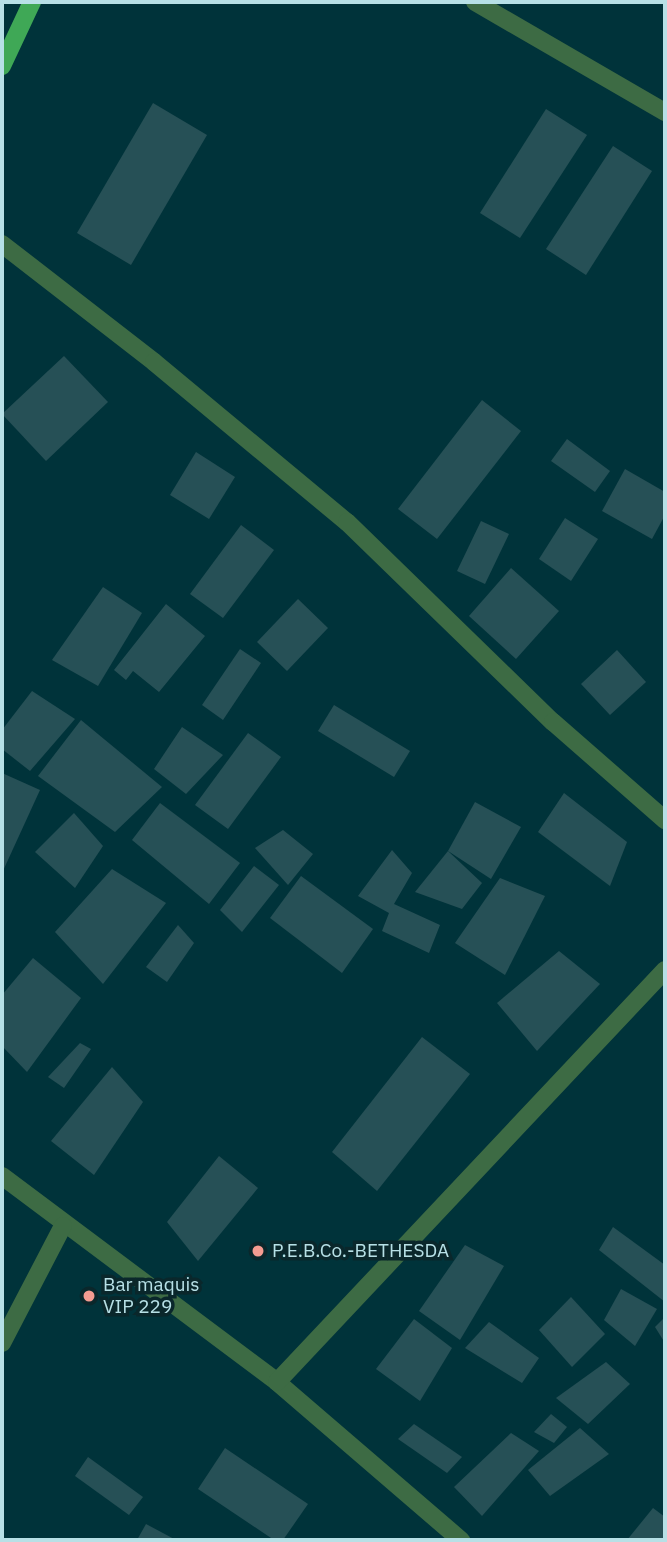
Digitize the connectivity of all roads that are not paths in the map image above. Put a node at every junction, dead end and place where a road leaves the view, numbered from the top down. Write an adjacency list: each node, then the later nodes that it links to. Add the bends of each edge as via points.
1 (32, 2): 3 (main road)
2 (475, 2): 4 (street)
3 (2, 66)
4 (665, 112)
5 (2, 244): 6 (street, via 347,522 554,722)
6 (665, 820)
7 (665, 970): 11 (street)
8 (2, 1176): 9 (street)
9 (63, 1226): 10 (street); 11 (street)
10 (2, 1343)
11 (277, 1382): 12 (street)
12 (461, 1540)

